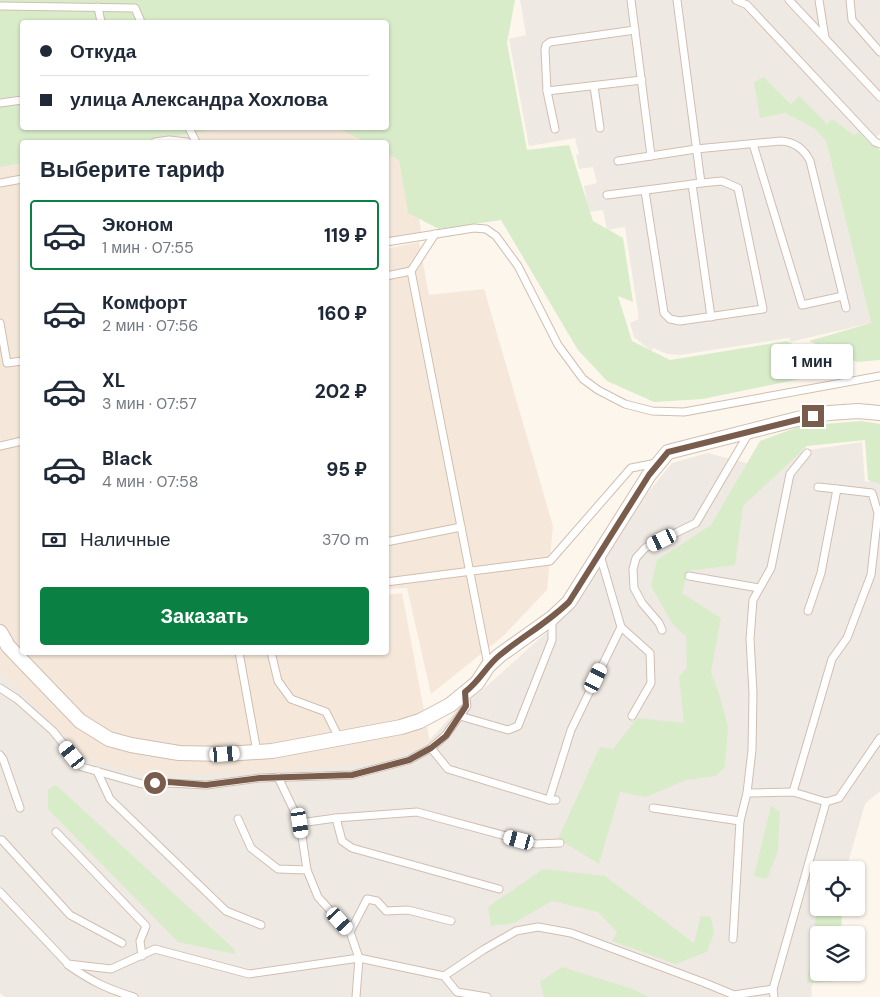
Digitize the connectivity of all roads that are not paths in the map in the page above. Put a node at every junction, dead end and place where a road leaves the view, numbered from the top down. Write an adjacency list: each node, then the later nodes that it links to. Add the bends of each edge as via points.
1 (631, 0): 11 (lane)
2 (677, 0): 24 (lane)
3 (736, 0): 23 (lane, via 747,5)
4 (789, 0): 12 (lane)
5 (819, 0): 12 (lane)
6 (850, 0): 13 (lane, via 852,20)
7 (0, 6): 8 (lane)
8 (98, 7): 9 (lane); 10 (lane, via 135,8)
9 (101, 20)
10 (141, 20)
11 (635, 30): 14 (lane); 16 (lane, via 546,44)
12 (826, 38): 17 (lane)
13 (880, 52)
14 (642, 80): 15 (lane); 25 (lane)
15 (594, 86): 16 (lane); 20 (lane)
16 (547, 91): 21 (lane)
17 (880, 97)
18 (20, 100): 19 (lane)
19 (0, 103)
20 (600, 128)
21 (555, 129)
22 (753, 144): 24 (lane); 37 (lane, via 792,142 806,153); 37 (lane, via 802,305)
23 (880, 144)
24 (696, 149): 25 (lane); 30 (lane)
25 (651, 156): 26 (lane)
26 (618, 161)
27 (20, 178): 28 (lane)
28 (0, 183)
29 (692, 184): 30 (lane); 31 (lane); 39 (lane)
30 (701, 184): 39 (lane, via 722,181 738,188 763,309)
31 (646, 191): 32 (lane); 39 (lane, via 664,313 670,319 680,321)
32 (606, 195)
33 (435, 234): 34 (lane); 35 (lane); 42 (lane, via 474,228 486,229 496,236 518,266 558,344 583,378 625,404 652,411 684,412)
34 (389, 242)
35 (411, 271): 36 (lane); 51 (lane)
36 (389, 275)
37 (843, 296): 38 (lane)
38 (846, 308)
39 (711, 317)
40 (0, 323): 41 (lane, via 7,363)
41 (20, 361)
42 (880, 376)
43 (880, 413): 44 (street, via 829,413)
44 (750, 431): 48 (street, via 668,452); 61 (lane, via 696,523 645,548 636,558 634,588)
45 (20, 441): 46 (lane)
46 (0, 446)
47 (807, 453): 57 (lane, via 790,474 771,568)
48 (659, 462): 53 (street); 54 (lane, via 631,468 550,560)
49 (818, 487): 50 (lane)
50 (837, 489): 58 (lane, via 821,573); 77 (lane, via 872,493 878,513 871,574 847,638 832,659)
51 (461, 527): 52 (lane); 54 (lane)
52 (389, 541)
53 (599, 552): 59 (street, via 569,602); 60 (lane)
54 (470, 571): 56 (lane); 65 (lane)
55 (689, 576): 57 (lane)
56 (389, 582)
57 (759, 588): 78 (lane, via 753,600 750,640 753,703)
58 (808, 611)
59 (552, 618): 65 (street); 68 (lane, via 552,640 518,726 508,730)
60 (621, 626): 69 (lane, via 650,653 651,683); 72 (lane, via 571,730 552,800 448,769)
61 (662, 630)
62 (0, 632): 73 (street, via 8,646 80,721 109,739 179,753)
63 (240, 655): 73 (lane)
64 (272, 655): 70 (lane, via 278,681 291,698 326,712)
65 (488, 666): 67 (street, via 477,683)
66 (0, 688): 75 (lane, via 53,731 82,767)
67 (465, 692): 68 (lane, via 466,706); 70 (street, via 450,705 420,721)
68 (460, 716): 72 (lane, via 446,736)
69 (632, 716)
70 (339, 738): 73 (street)
71 (880, 738): 79 (lane, via 839,798)
72 (431, 748): 76 (lane, via 409,760 352,775)
73 (256, 752)
74 (0, 755): 80 (lane)
75 (97, 771): 76 (lane, via 142,784 206,785); 94 (lane, via 110,799 226,911)
76 (278, 778): 85 (lane)
77 (793, 792): 78 (lane); 79 (lane)
78 (748, 793): 84 (lane)
79 (826, 802): 102 (lane)
80 (20, 808)
81 (652, 808): 84 (lane)
82 (336, 818): 85 (lane); 88 (lane, via 417,812 536,844); 90 (lane, via 342,841 352,848)
83 (238, 819): 89 (lane, via 251,848 278,869)
84 (740, 821): 96 (lane)
85 (300, 823): 89 (lane)
86 (56, 832): 98 (lane, via 146,926 140,941)
87 (0, 840): 97 (lane, via 70,915)
88 (560, 843)
89 (307, 870): 95 (lane, via 318,897)
90 (499, 890)
91 (0, 892): 92 (lane)
92 (3, 900): 100 (lane)
93 (451, 921): 95 (lane, via 408,910 386,911 377,901 366,899)
94 (261, 925)
95 (350, 932): 99 (lane)
96 (733, 939)
97 (122, 942)
98 (142, 956): 99 (lane, via 155,950 248,974); 100 (lane, via 111,969)
99 (359, 958): 101 (lane); 104 (lane)
100 (68, 964): 103 (lane, via 88,980)
101 (444, 976): 102 (lane, via 516,931 538,927 571,933 734,995); 105 (lane, via 457,992)
102 (773, 989): 106 (lane)
103 (134, 997)
104 (356, 997)
105 (487, 997)
106 (774, 997)

